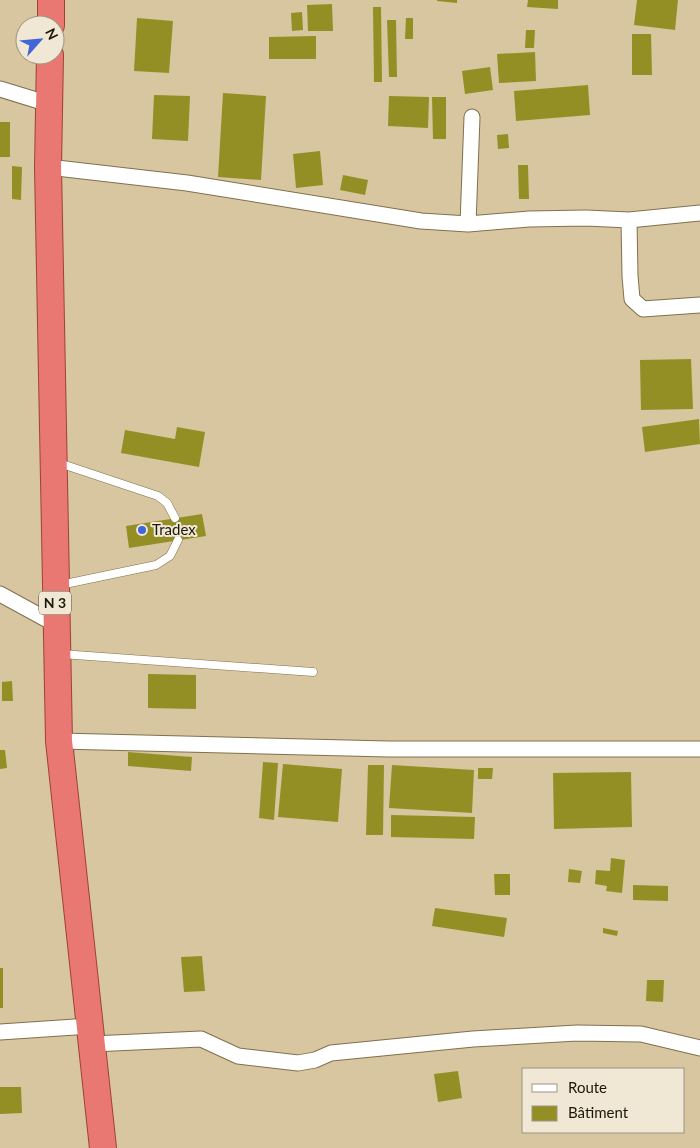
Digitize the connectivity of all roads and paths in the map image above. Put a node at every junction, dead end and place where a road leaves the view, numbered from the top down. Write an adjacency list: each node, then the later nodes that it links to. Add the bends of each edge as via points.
1 (51, 0): 2 (highway)
2 (51, 15)
3 (50, 65): 5 (highway, N 3)
4 (0, 89): 5 (street)
5 (49, 104): 7 (highway, N 3)
6 (472, 118): 10 (street)
7 (48, 167): 10 (street, via 187,184 421,221); 12 (highway, N 3)
8 (700, 213): 9 (street)
9 (629, 220): 10 (street, via 577,218); 11 (street, via 632,299 643,309)
10 (468, 224)
11 (700, 305)
12 (52, 460): 13 (lane, via 158,496 167,503); 15 (highway, N 3)
13 (175, 518)
14 (178, 540): 15 (lane, via 170,556 156,565)
15 (55, 586): 17 (highway, N 3)
16 (0, 594): 17 (street)
17 (55, 624): 18 (highway, N 3)
18 (56, 653): 19 (lane); 20 (highway, N 3)
19 (313, 672)
20 (58, 741): 21 (street, via 388,749); 23 (highway, N 3)
21 (700, 749)
22 (0, 1032): 23 (street)
23 (91, 1035): 24 (street, via 201,1039 238,1056 298,1063 331,1052 577,1033 641,1034); 25 (highway, N 3)
24 (700, 1048)
25 (102, 1148)

